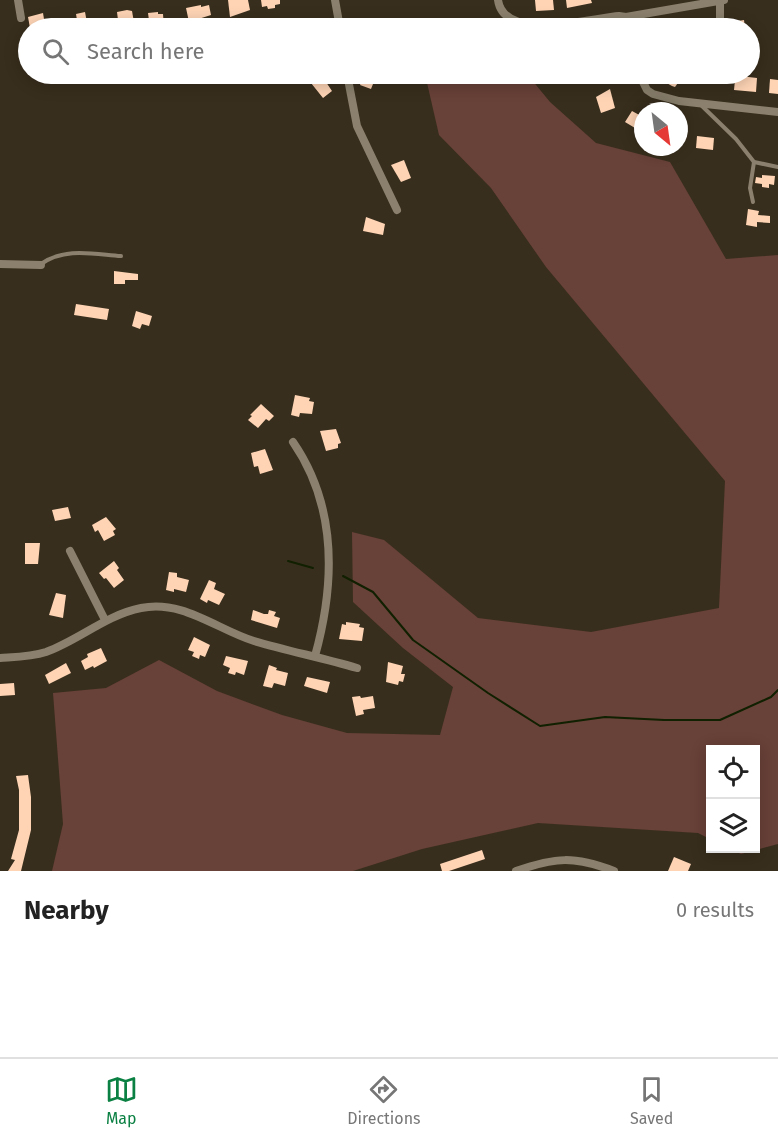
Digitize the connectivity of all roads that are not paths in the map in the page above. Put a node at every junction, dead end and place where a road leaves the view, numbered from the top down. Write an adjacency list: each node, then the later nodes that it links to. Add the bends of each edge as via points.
1 (18, 0): 7 (street)
2 (335, 0): 8 (street)
3 (498, 0): 9 (street)
4 (722, 0): 5 (street); 11 (street)
5 (681, 4): 6 (street)
6 (626, 17): 10 (street)
7 (21, 18)
8 (338, 18)
9 (509, 18)
10 (597, 18)
11 (721, 18)
12 (349, 84): 19 (street, via 357,126)
13 (644, 84): 14 (street, via 652,94)
14 (700, 103): 15 (street); 16 (lane)
15 (778, 112)
16 (754, 162): 17 (lane); 18 (lane, via 750,188)
17 (778, 167)
18 (753, 202)
19 (397, 210)
20 (121, 256): 22 (lane, via 67,253)
21 (0, 264): 22 (street)
22 (41, 265)
23 (293, 442): 26 (street, via 317,492 328,539 328,598)
24 (70, 551): 25 (street)
25 (105, 620): 26 (street, via 144,607 167,607 251,640); 27 (street, via 43,653)
26 (315, 656): 28 (street)
27 (0, 658)
28 (357, 668)
29 (516, 871): 30 (street, via 560,860 588,861)
30 (614, 871)

